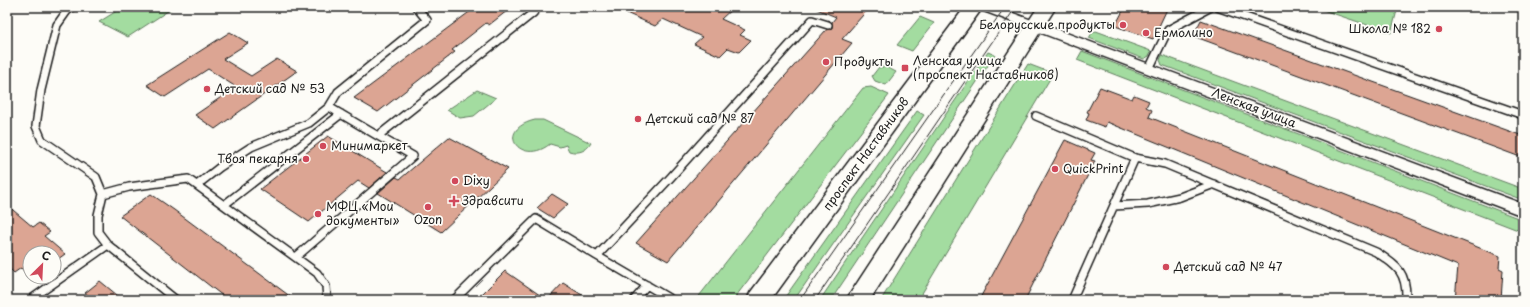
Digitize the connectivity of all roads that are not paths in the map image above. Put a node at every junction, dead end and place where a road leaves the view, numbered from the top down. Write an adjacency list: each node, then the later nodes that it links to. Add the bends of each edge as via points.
1 (72, 7): 20 (lane, via 56,26 41,90 36,126 46,144 96,177)
2 (416, 7): 12 (lane, via 427,20 338,92)
3 (538, 7): 16 (lane)
4 (974, 7): 34 (main road, проспект Наставников)
5 (985, 7): 10 (street, Ленская улица)
6 (1047, 7): 10 (main road)
7 (1211, 7): 11 (lane, via 1168,30)
8 (1218, 7): 14 (lane)
9 (828, 25): 25 (lane, via 812,20 671,178)
10 (1035, 26): 11 (street, Ленская улица); 35 (main road)
11 (1149, 69): 23 (street, Ленская улица)
12 (329, 107): 13 (lane); 19 (lane, via 309,123 250,147)
13 (341, 114): 16 (lane); 21 (lane)
14 (1523, 115)
15 (1036, 116): 17 (lane)
16 (378, 136): 26 (lane, via 413,156)
17 (1135, 158): 18 (lane, via 1165,164); 22 (lane)
18 (1214, 184): 22 (lane, via 1180,197 1148,204); 37 (lane, via 1376,252 1395,263 1405,277)
19 (197, 185): 20 (lane, via 188,179 129,187); 21 (lane)
20 (103, 194): 24 (lane, via 98,215 98,232)
21 (224, 205): 26 (lane)
22 (1114, 206): 36 (lane)
23 (1523, 210)
24 (108, 245): 28 (lane); 29 (lane)
25 (597, 256): 27 (lane); 31 (lane, via 536,219)
26 (296, 257): 30 (lane, via 317,273 326,286)
27 (647, 285): 32 (lane); 33 (lane)
28 (30, 300)
29 (176, 300)
30 (327, 300)
31 (454, 300)
32 (634, 300)
33 (672, 300)
34 (758, 300)
35 (857, 300)
36 (1072, 300)
37 (1406, 300)

